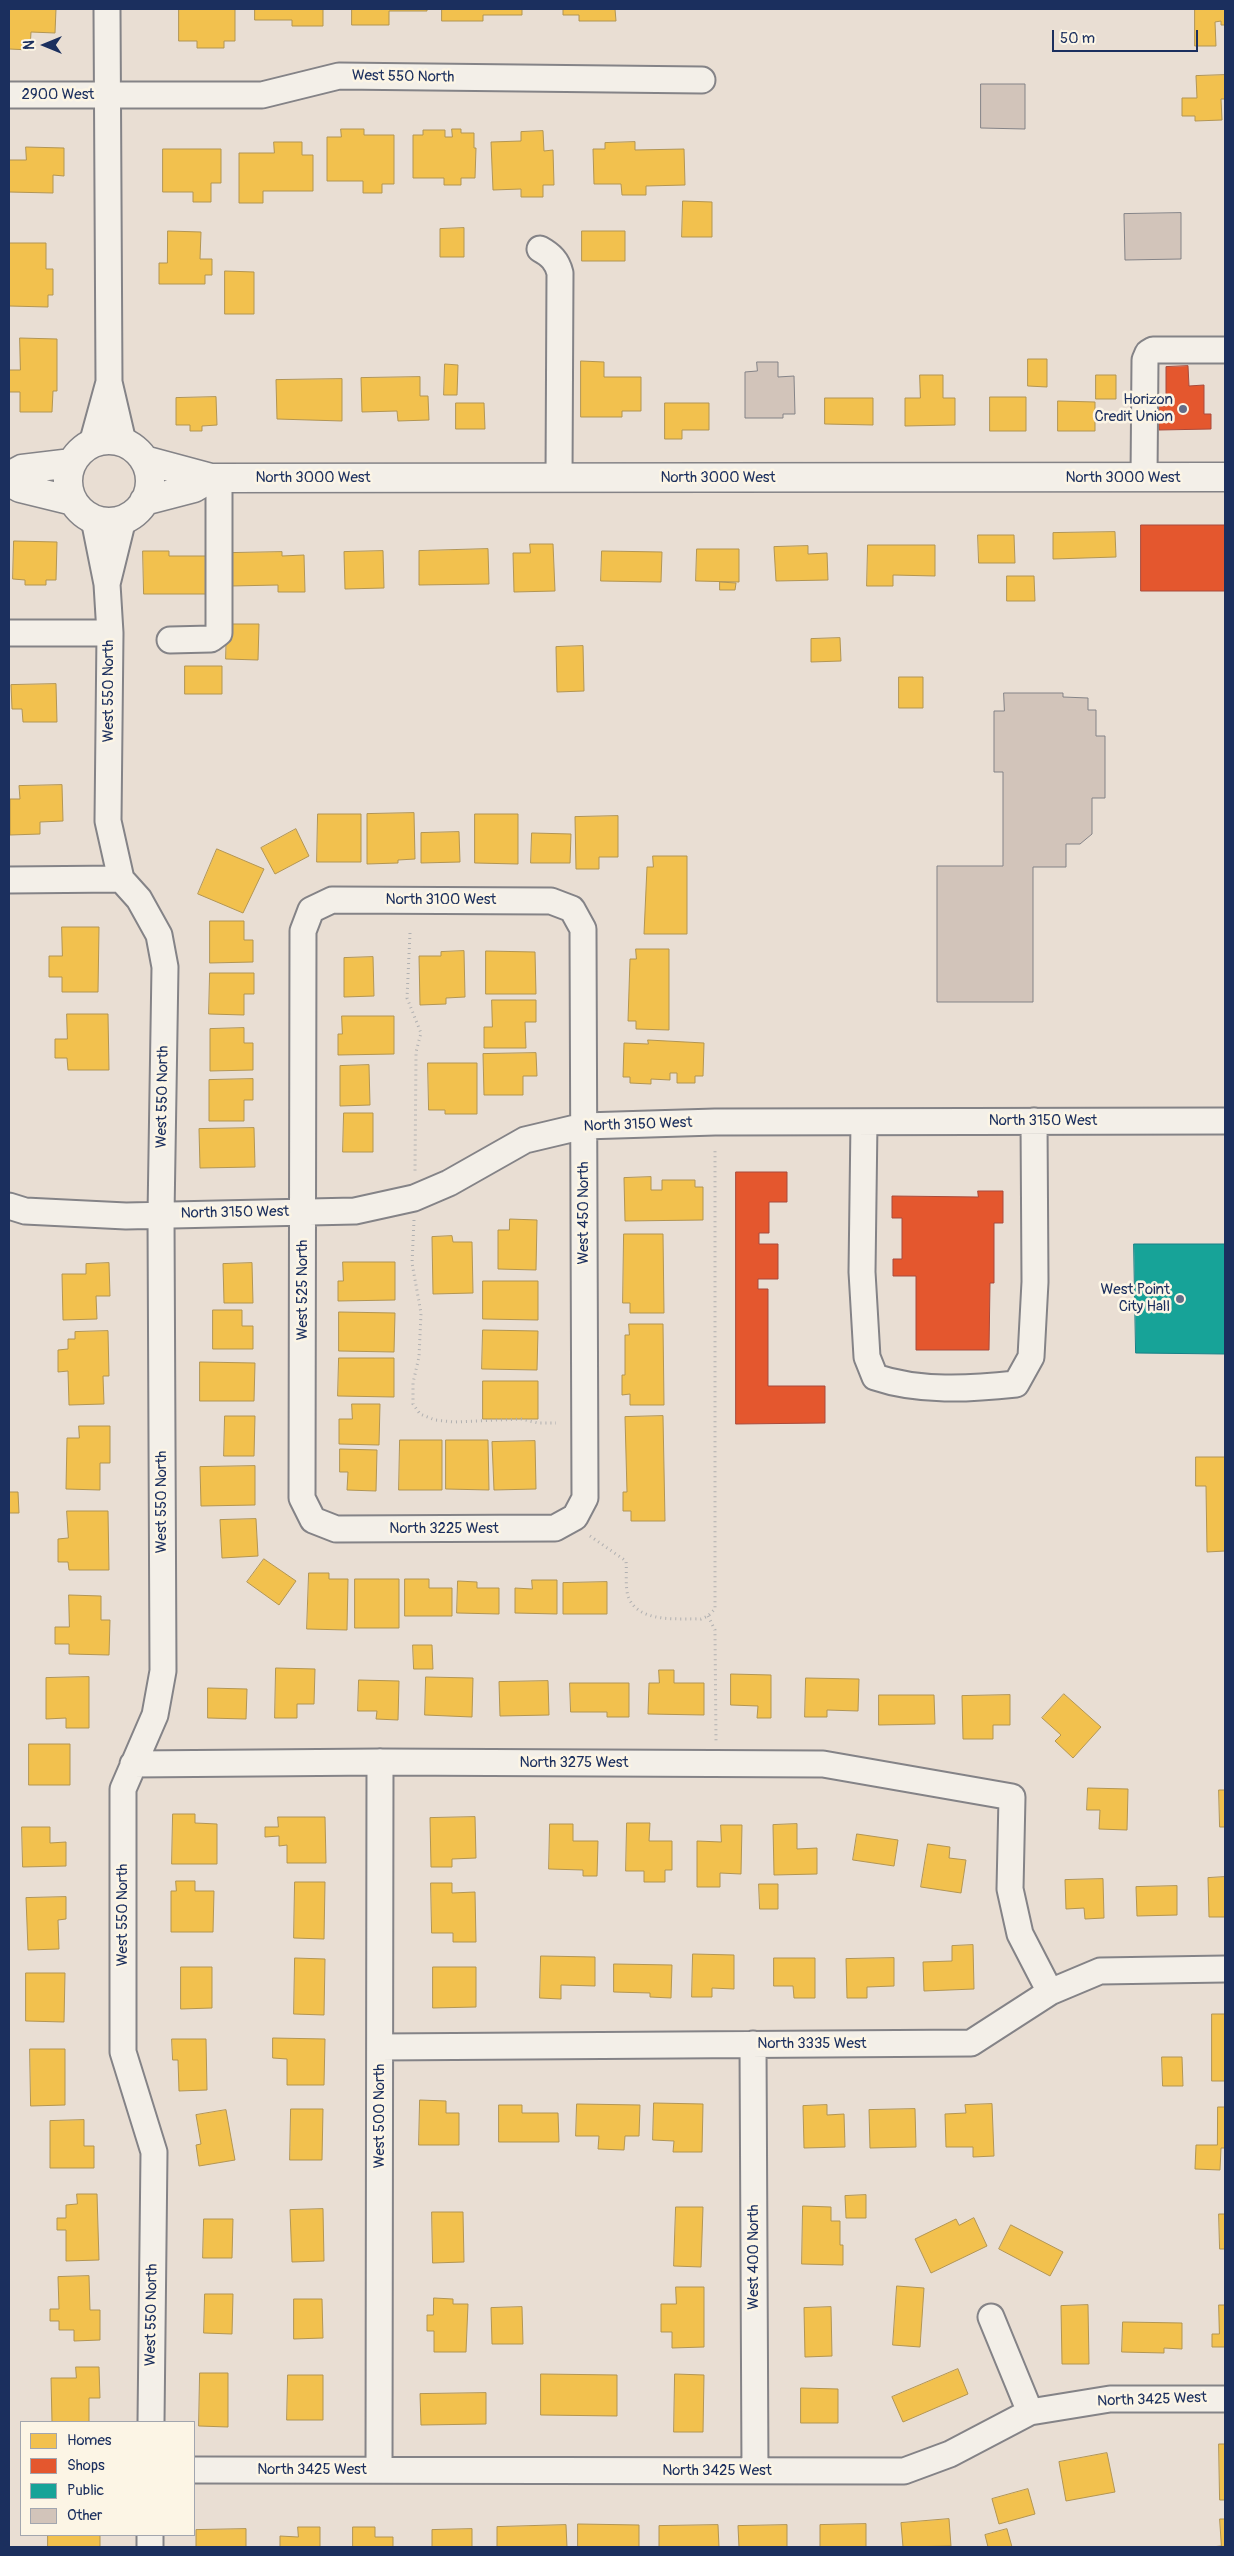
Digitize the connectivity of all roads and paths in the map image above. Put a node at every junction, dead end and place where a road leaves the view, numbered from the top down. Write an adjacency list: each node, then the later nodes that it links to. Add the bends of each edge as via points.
1 (108, 9): 4 (street)
2 (702, 80): 4 (street, West 550 North, via 339,76 262,95)
3 (9, 95): 4 (street, 2900 West)
4 (107, 95): 7 (street)
5 (540, 249): 14 (street, via 550,254 560,273)
6 (1225, 350): 15 (street, via 1153,350 1146,356)
7 (109, 382): 8 (street); 9 (street)
8 (123, 442): 9 (main road, via 106,440); 10 (main road)
9 (92, 444): 11 (main road, via 80,452)
10 (144, 460): 13 (main road, North 3000 West); 19 (main road, via 149,474 149,492)
11 (72, 464): 12 (main road, via 22,469); 18 (main road, via 68,488)
12 (9, 476)
13 (215, 478): 14 (main road, North 3000 West); 19 (main road, North 3000 West, via 194,488); 25 (street, via 219,633 212,640)
14 (559, 478): 15 (main road, North 3000 West)
15 (1144, 478): 16 (main road, North 3000 West)
16 (1225, 478)
17 (9, 482): 18 (main road, via 20,488)
18 (73, 501): 20 (main road)
19 (144, 501): 21 (main road)
20 (94, 520): 21 (main road); 22 (street, West 550 North)
21 (123, 520): 22 (street, West 550 North)
22 (108, 584): 24 (street, West 550 North)
23 (9, 633): 24 (street)
24 (110, 633): 26 (street, West 550 North, via 108,821)
25 (170, 640)
26 (121, 879): 27 (street); 39 (street, West 550 North, via 139,898 159,935 165,967)
27 (9, 880)
28 (572, 909): 29 (street, North 3100 West, via 551,901 332,900); 34 (street, West 450 North, via 583,928)
29 (311, 910): 38 (street, West 525 North, via 304,931)
30 (410, 934): 36 (path, via 407,998 421,1033 416,1052)
31 (1034, 1121): 32 (street, North 3150 West); 33 (street, North 3150 West); 33 (street, via 1035,1282 1031,1357 1016,1384 980,1388 900,1386 875,1377 867,1357 862,1272)
32 (1225, 1121)
33 (864, 1122): 34 (street, North 3150 West)
34 (584, 1126): 38 (street, North 3150 West, via 524,1140 449,1183 414,1198 355,1211); 43 (street, West 450 North)
35 (715, 1150): 44 (path, via 715,1609)
36 (415, 1177)
37 (9, 1206): 39 (street, North 3150 West, via 25,1211)
38 (303, 1211): 39 (street, North 3150 West); 42 (street, West 525 North, via 302,1498)
39 (161, 1215): 47 (street, West 550 North, via 163,1671 155,1715)
40 (414, 1220): 41 (path, via 412,1263 421,1313 413,1404 420,1414 435,1420)
41 (556, 1423)
42 (312, 1520): 43 (street, North 3225 West, via 336,1529)
43 (583, 1526): 44 (path, via 626,1561 628,1595 637,1610 658,1618 701,1619)
44 (708, 1616): 45 (path, via 715,1630)
45 (716, 1745)
46 (380, 1762): 47 (street, North 3275 West); 49 (street, North 3275 West, via 823,1764 1012,1797 1010,1890 1020,1934); 51 (street, West 500 North)
47 (134, 1764): 55 (street, West 550 North, via 123,1789 123,2052 154,2152)
48 (1225, 1969): 49 (street, North 3335 West, via 1100,1971)
49 (1050, 1992): 50 (street, North 3335 West, via 971,2043)
50 (753, 2044): 51 (street, North 3335 West); 58 (street, West 400 North)
51 (380, 2046): 57 (street, West 500 North)
52 (991, 2317): 54 (street)
53 (1225, 2399): 54 (street, North 3425 West, via 1110,2399)
54 (1030, 2412): 58 (street, North 3425 West, via 950,2454 904,2471)
55 (151, 2421)
56 (195, 2470): 57 (street, North 3425 West)
57 (379, 2470): 58 (street, North 3425 West)
58 (755, 2471)

